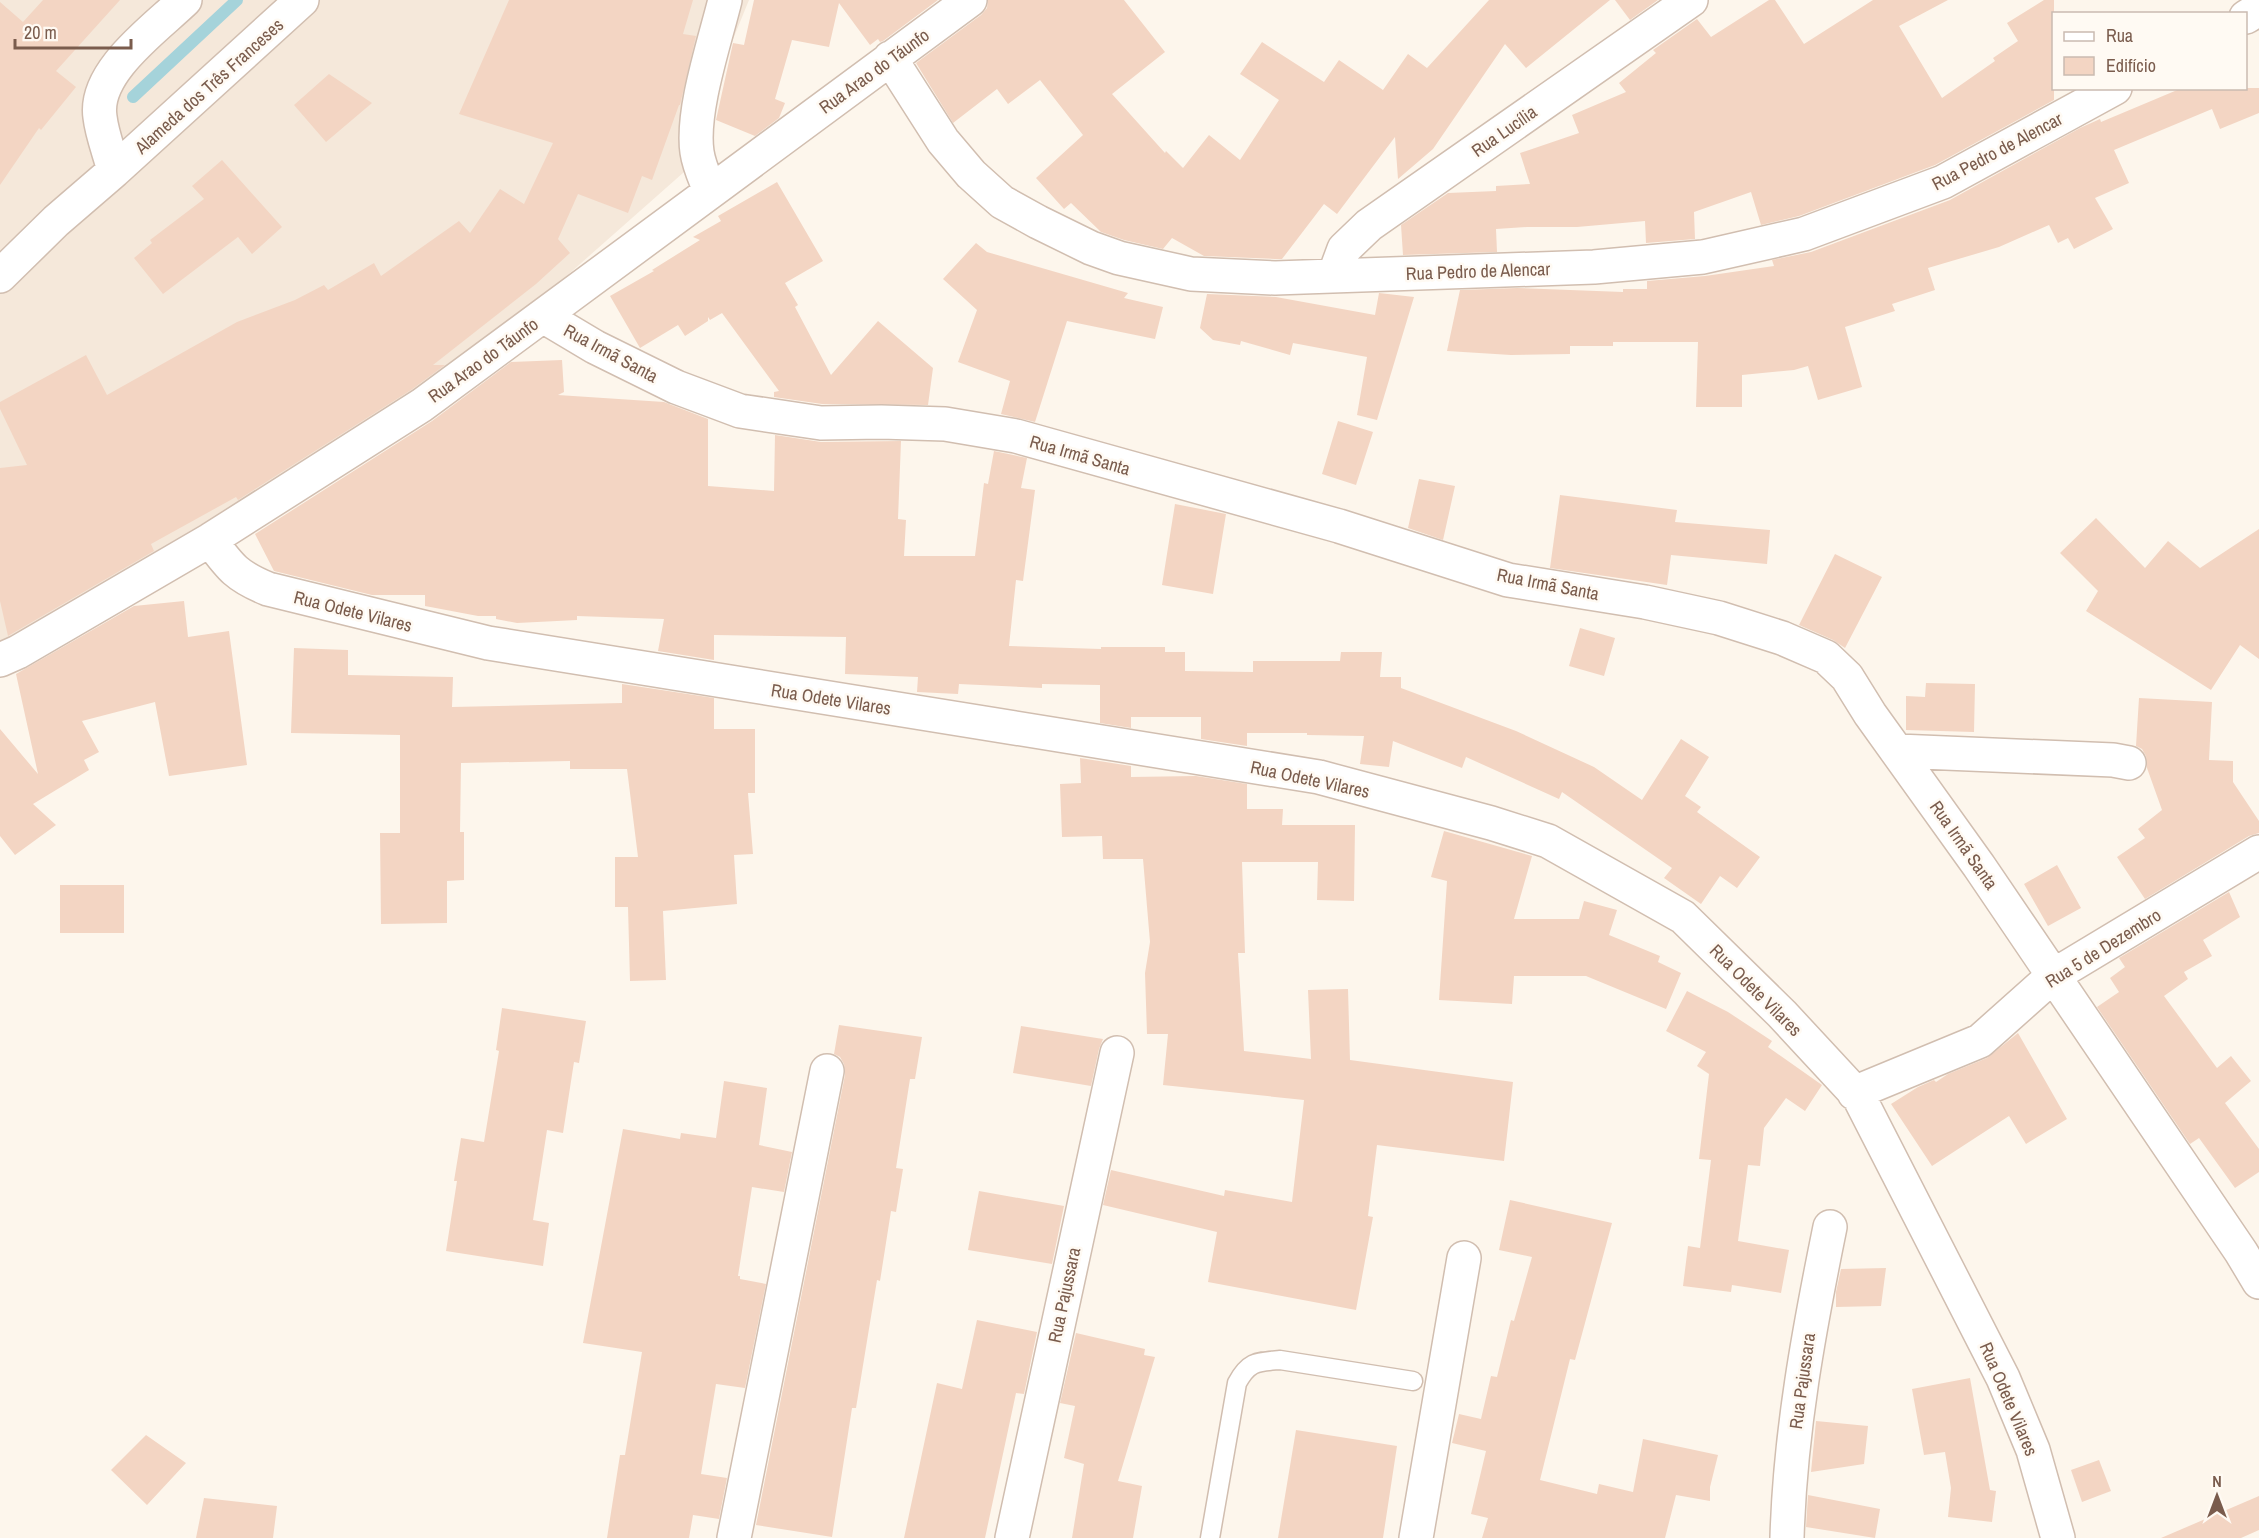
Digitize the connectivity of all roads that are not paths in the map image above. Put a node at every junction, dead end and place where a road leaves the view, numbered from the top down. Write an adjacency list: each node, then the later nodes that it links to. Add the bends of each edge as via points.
1 (185, 0): 8 (street, Alameda dos Três Franceses, via 118,63 102,90 99,116)
2 (302, 0): 8 (street, Alameda dos Três Franceses)
3 (725, 0): 9 (street, via 699,106 697,130 702,172)
4 (970, 0): 6 (street, Rua Arao do Táunfo)
5 (1691, 0): 11 (street, Rua Lucília, via 1369,225 1344,249)
6 (890, 58): 9 (street, Rua Arao do Táunfo); 11 (street, Rua Pedro de Alencar, via 943,141 971,174 1002,202 1048,227 1119,258 1191,274)
7 (2111, 90): 11 (street, Rua Pedro de Alencar, via 1943,182 1804,234 1703,257 1616,265)
8 (114, 171): 10 (street, Alameda dos Três Franceses)
9 (711, 191): 12 (street, Rua Arao do Táunfo)
10 (0, 276)
11 (1334, 276)
12 (543, 316): 13 (street, Rua Arao do Táunfo, via 422,405); 15 (street, Rua Irmã Santa, via 676,387 740,411 821,423 945,424 1016,436 1339,526 1508,580 1645,602 1719,618 1782,638 1826,657 1846,677)
13 (210, 540): 14 (street, Rua Arao do Táunfo); 21 (street, Rua Odete Vilares, via 244,579 268,589 488,643 1319,777 1548,841 1683,917 1782,1014)
14 (0, 660)
15 (1898, 751): 16 (street); 18 (street, Rua Irmã Santa)
16 (2129, 763)
17 (2259, 852): 18 (street, Rua 5 de Dezembro)
18 (2054, 976): 21 (street, Rua 5 de Dezembro, via 1980,1041); 24 (street, Rua Irmã Santa)
19 (1117, 1053): 28 (street, Rua Pajussara)
20 (826, 1071): 27 (street)
21 (1854, 1093): 26 (street, Rua Odete Vilares, via 2003,1378 2033,1450)
22 (1830, 1227): 31 (street, Rua Pajussara, via 1807,1340 1789,1480)
23 (1464, 1258): 30 (street)
24 (2259, 1282)
25 (1413, 1381): 29 (lane, via 1280,1360 1260,1362 1245,1369 1237,1383)
26 (2057, 1536)
27 (734, 1538)
28 (1012, 1538)
29 (1210, 1538)
30 (1416, 1538)
31 (1787, 1538)

